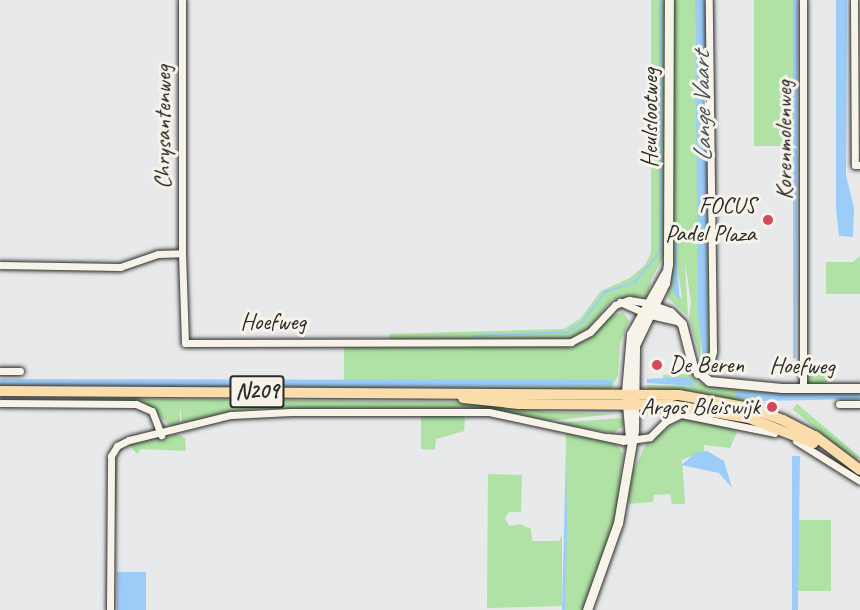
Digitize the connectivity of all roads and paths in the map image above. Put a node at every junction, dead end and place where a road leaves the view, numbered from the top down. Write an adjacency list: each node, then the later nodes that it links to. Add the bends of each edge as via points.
1 (182, 0): 8 (street, Chrysantenweg)
2 (669, 0): 10 (street, Heulslootweg, via 669,234 665,283)
3 (709, 0): 13 (street, via 713,351 711,360)
4 (803, 0): 15 (street, Korenmolenweg)
5 (854, 0): 6 (street)
6 (857, 13): 7 (street)
7 (857, 165)
8 (182, 254): 9 (street, via 158,254 120,267); 10 (street, Hoefweg, via 185,343 571,342 590,332 620,302 629,300)
9 (0, 265)
10 (647, 309): 13 (street, Hoefweg, via 678,320); 17 (street, Heulslootweg, via 631,334)
11 (0, 371): 12 (street)
12 (20, 371)
13 (698, 374): 15 (street, Hoefweg, via 719,384)
14 (860, 388): 15 (street, Hoefweg)
15 (803, 389)
16 (0, 391): 17 (main road, N209)
17 (630, 392): 20 (street, Heulslootweg); 25 (main road, N209, via 697,398 765,413 815,436)
18 (0, 396): 20 (main road, N209, via 448,397 519,404)
19 (0, 404): 23 (street, via 136,404 152,411)
20 (631, 404): 24 (street, Heulslootweg); 25 (main road, N209, via 671,405 749,418)
21 (839, 404): 22 (street, Hoefweg)
22 (860, 404)
23 (161, 435): 24 (street, via 244,413 468,411 512,415); 28 (street, via 121,442 111,456)
24 (630, 439): 27 (street, via 650,437 681,414 698,415 784,436 821,454); 29 (street, Heulslootweg, via 615,538)
25 (841, 456): 26 (main road, N209)
26 (860, 470)
27 (860, 481)
28 (110, 610)
29 (587, 610)

